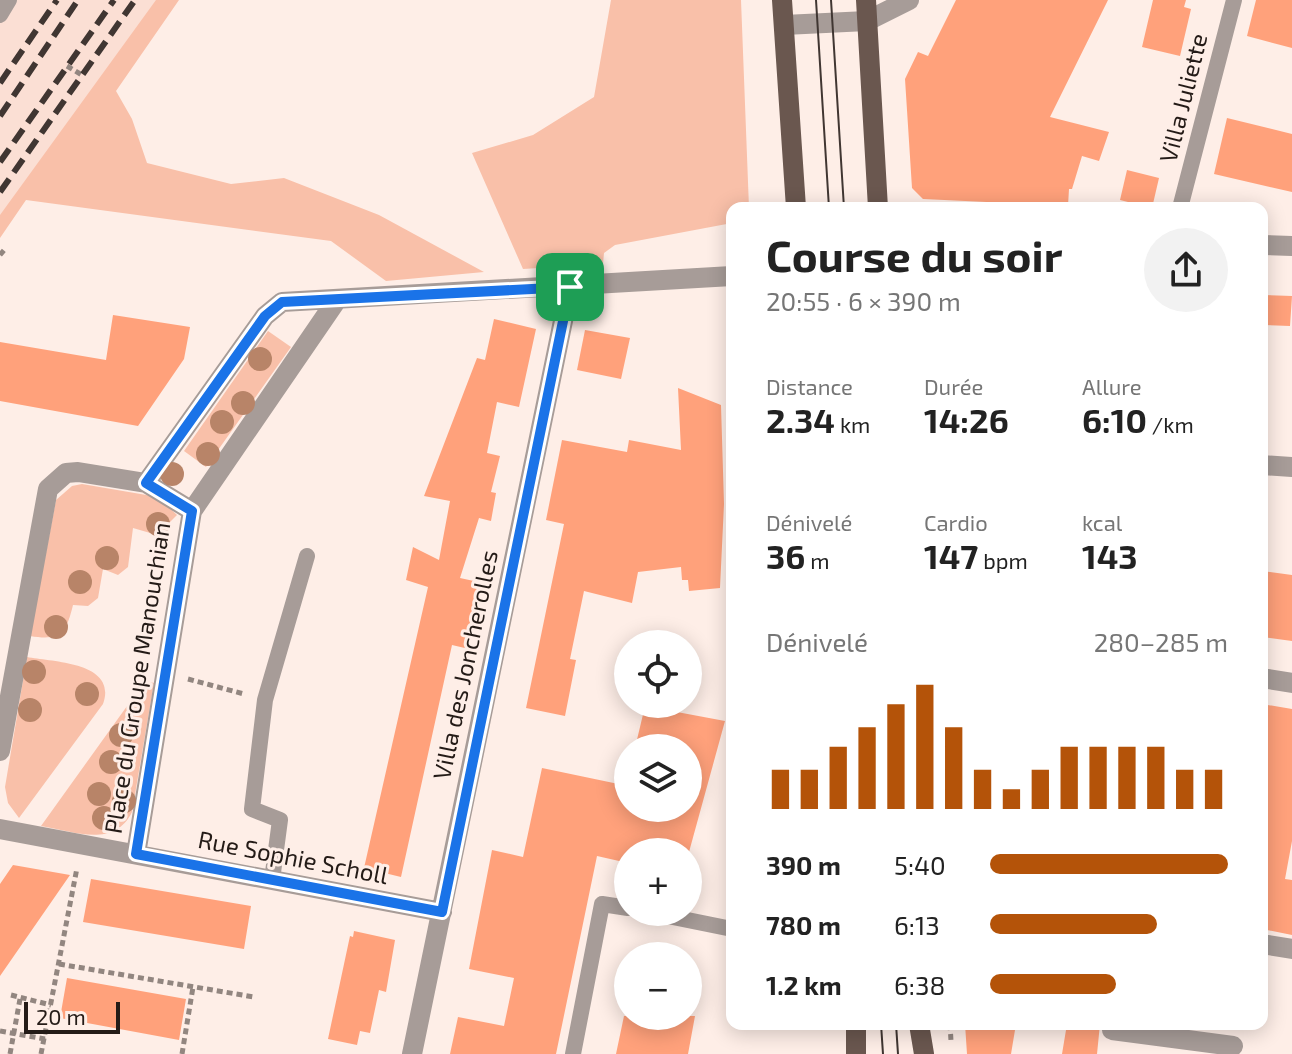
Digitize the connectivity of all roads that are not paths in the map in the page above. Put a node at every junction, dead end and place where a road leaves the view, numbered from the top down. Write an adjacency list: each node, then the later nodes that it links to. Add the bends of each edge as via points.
1 (9, 0): 6 (lane)
2 (782, 0): 8 (main road)
3 (866, 0): 7 (main road)
4 (909, 0): 7 (street)
5 (1234, 0): 11 (lane, Villa Juliette)
6 (0, 15)
7 (867, 21): 8 (street); 10 (main road)
8 (784, 25): 9 (main road)
9 (796, 202)
10 (878, 202)
11 (1182, 202)
12 (1268, 245): 13 (street)
13 (1292, 246)
14 (726, 276): 15 (street)
15 (570, 287): 16 (street); 29 (street, Villa des Joncherolles)
16 (336, 301): 19 (street, via 282,302 265,316); 20 (street)
17 (1268, 465): 18 (street)
18 (1292, 467)
19 (146, 483): 20 (street, Place du Groupe Manouchian); 24 (street, Place du Groupe Manouchian, via 78,472 66,473 48,489)
20 (192, 511): 26 (street, Place du Groupe Manouchian)
21 (307, 556): 27 (lane, via 265,700 252,809 280,820)
22 (1268, 679): 23 (street)
23 (1292, 683)
24 (0, 751)
25 (0, 829): 26 (street, Place du Groupe Manouchian)
26 (136, 854): 27 (street, Rue Sophie Scholl)
27 (272, 880): 29 (street, Rue Sophie Scholl)
28 (614, 906): 39 (lane, via 602,904)
29 (442, 912): 38 (street, Villa des Joncherolles)
30 (702, 923): 31 (lane)
31 (726, 928)
32 (1268, 945): 33 (street)
33 (1292, 949)
34 (856, 1030): 40 (main road)
35 (920, 1030): 41 (main road)
36 (1112, 1030): 37 (street)
37 (1233, 1046)
38 (412, 1054)
39 (573, 1054)
40 (856, 1054)
41 (924, 1054)

